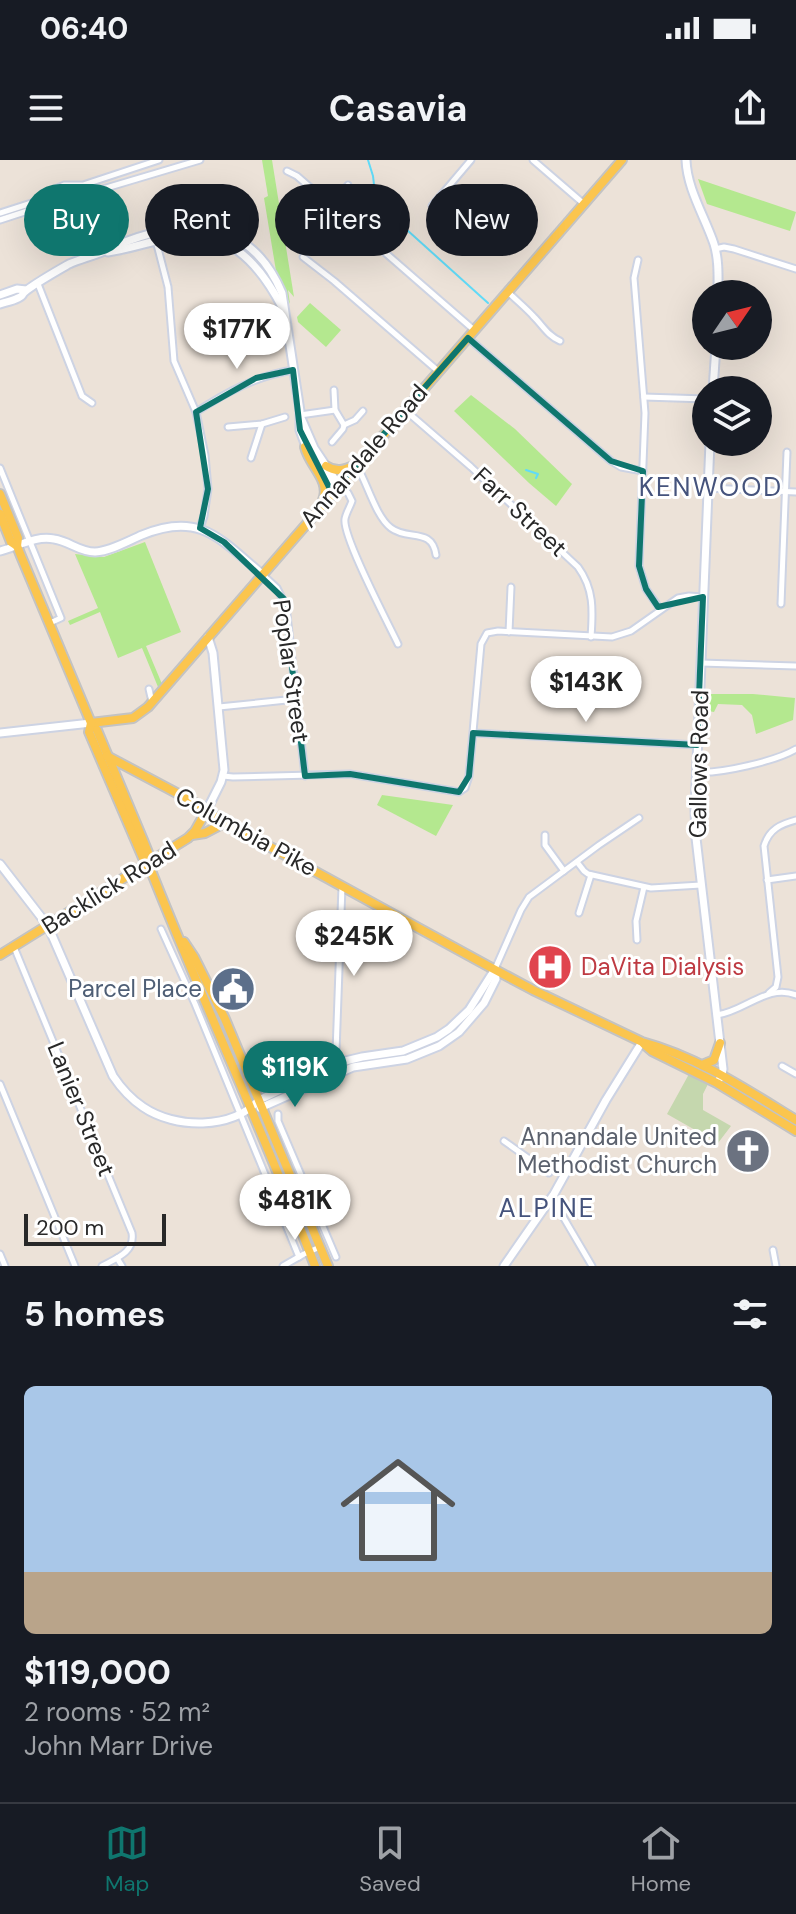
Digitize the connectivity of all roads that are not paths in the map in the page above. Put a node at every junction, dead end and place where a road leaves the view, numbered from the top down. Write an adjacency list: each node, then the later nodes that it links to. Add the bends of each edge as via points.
1 (159, 160): 11 (street, via 83,185 64,185 44,199)
2 (200, 160): 12 (street, via 86,194 72,205 46,205)
3 (471, 160): 9 (street)
4 (533, 160): 10 (street)
5 (622, 160): 10 (main road, Annandale Road)
6 (686, 160): 14 (street)
7 (287, 171): 8 (street)
8 (306, 184)
9 (451, 184)
10 (584, 204): 24 (main road, Annandale Road)
11 (0, 213)
12 (0, 220)
13 (145, 243): 22 (street, via 68,265)
14 (715, 249): 20 (street, via 734,249); 21 (street)
15 (161, 256): 38 (street, via 174,361)
16 (247, 256): 29 (street, via 283,311)
17 (385, 256): 27 (street)
18 (303, 257): 30 (street)
19 (638, 260): 32 (street, via 634,278)
20 (796, 269)
21 (718, 280)
22 (38, 284): 23 (street); 34 (street, via 82,396)
23 (26, 290): 25 (street); 26 (street)
24 (507, 292): 27 (main road, Annandale Road); 28 (street)
25 (0, 295)
26 (0, 304)
27 (471, 334): 30 (main road, Annandale Road); 52 (street, via 611,461)
28 (560, 341)
29 (293, 370): 38 (street, via 256,378); 39 (street)
30 (438, 371): 36 (main road, Annandale Road)
31 (334, 390): 35 (street)
32 (644, 397): 33 (street); 52 (street)
33 (692, 399)
34 (92, 403)
35 (335, 410): 39 (street); 42 (street)
36 (405, 410): 49 (main road, Annandale Road); 73 (street, Farr Street, via 578,567 591,592)
37 (363, 411): 42 (street)
38 (196, 412): 60 (street, via 208,489)
39 (300, 415): 45 (street); 50 (street)
40 (285, 417): 41 (street)
41 (262, 424): 43 (street); 48 (street)
42 (344, 425): 44 (street)
43 (228, 427)
44 (332, 442)
45 (305, 447): 53 (street); 58 (main road, via 325,485)
46 (787, 452): 55 (street)
47 (709, 456): 54 (street, Gallows Road)
48 (251, 458)
49 (357, 465): 50 (main road, via 340,471); 53 (main road, Annandale Road); 64 (street, via 384,521 399,532 428,539)
50 (326, 466): 53 (street)
51 (0, 468): 61 (street)
52 (643, 471): 69 (street, via 639,566)
53 (339, 486): 58 (main road, Annandale Road); 74 (street, via 352,501 344,524)
54 (707, 488): 55 (street); 67 (street, Gallows Road)
55 (785, 491): 56 (street); 68 (street)
56 (796, 492)
57 (0, 494): 62 (main road)
58 (318, 510): 65 (main road, Annandale Road)
59 (0, 514): 62 (main road)
60 (200, 528): 61 (street, via 166,527 97,552 55,539); 65 (street)
61 (31, 542): 62 (street); 70 (street, via 61,618)
62 (17, 546): 63 (street); 70 (main road)
63 (0, 551)
64 (436, 555)
65 (262, 574): 72 (main road, Annandale Road); 77 (street, Poplar Street, via 284,599)
66 (511, 587): 71 (street)
67 (703, 597): 69 (street, via 678,598); 75 (street, Gallows Road)
68 (781, 604)
69 (660, 609): 73 (street, via 625,634)
70 (50, 623): 79 (main road)
71 (509, 632): 73 (street); 81 (street, via 490,632 482,639)
72 (208, 637): 78 (street); 79 (main road, Annandale Road, via 143,712)
73 (591, 637)
74 (398, 644)
75 (700, 663): 76 (street); 82 (street, Gallows Road)
76 (796, 666)
77 (296, 699): 78 (street); 87 (street, Poplar Street)
78 (219, 707): 86 (street)
79 (91, 723): 80 (street); 84 (main road); 95 (main road, via 89,732)
80 (0, 733)
81 (474, 733): 82 (street); 87 (street, via 469,776 459,792 350,774)
82 (697, 745): 85 (street, Gallows Road)
83 (796, 749): 85 (street, via 761,762)
84 (107, 756): 88 (main road, Columbia Pike); 95 (main road)
85 (697, 772): 101 (street, Gallows Road)
86 (223, 776): 87 (street); 88 (street)
87 (305, 776)
88 (207, 810): 91 (main road, Columbia Pike); 92 (main road, Backlick Road)
89 (639, 818): 94 (street)
90 (796, 820): 100 (street, via 777,827 766,839)
91 (226, 822): 92 (main road); 102 (main road, Columbia Pike)
92 (192, 835): 95 (main road, Backlick Road)
93 (545, 835): 97 (street, via 545,845)
94 (577, 862): 97 (street); 98 (street)
95 (148, 863): 105 (main road, Backlick Road); 107 (main road)
96 (0, 864): 105 (street)
97 (564, 871): 111 (street, via 529,897)
98 (591, 875): 103 (street); 104 (street)
99 (796, 876): 100 (street)
100 (767, 880): 112 (street)
101 (701, 885): 103 (street); 116 (street, Gallows Road)
102 (342, 886): 111 (main road, Columbia Pike); 122 (street)
103 (644, 887): 108 (street)
104 (579, 913)
105 (48, 926): 109 (main road, Backlick Road); 128 (street, via 108,1069 127,1094 161,1117 179,1121 207,1123)
106 (161, 929): 128 (street)
107 (176, 929): 115 (main road); 117 (main road)
108 (637, 940)
109 (14, 946): 110 (main road, Backlick Road); 141 (street, Lanier Street, via 132,1233 132,1246)
110 (0, 955)
111 (495, 969): 118 (main road, Columbia Pike); 122 (street, via 496,979 484,1003 439,1046 407,1059)
112 (778, 977): 113 (street); 114 (street)
113 (769, 993): 114 (street); 116 (street)
114 (793, 993)
115 (208, 1006): 117 (main road); 127 (main road)
116 (717, 1015): 119 (street, Gallows Road)
117 (232, 1036): 126 (main road)
118 (642, 1042): 120 (main road, Columbia Pike); 124 (main road, Columbia Pike); 133 (street)
119 (720, 1043): 120 (main road, via 714,1060); 124 (street, Gallows Road)
120 (702, 1065): 124 (main road, Columbia Pike)
121 (782, 1066): 123 (street)
122 (338, 1068): 126 (street)
123 (796, 1074)
124 (719, 1079): 130 (main road, Columbia Pike); 131 (main road, Columbia Pike)
125 (0, 1084): 143 (street)
126 (260, 1104): 127 (street); 135 (main road)
127 (251, 1108): 128 (street); 137 (main road)
128 (240, 1114): 139 (street)
129 (278, 1114): 140 (street)
130 (796, 1120)
131 (796, 1131)
132 (504, 1141): 133 (street, via 549,1173 555,1162)
133 (566, 1171): 134 (street)
134 (552, 1197): 149 (street); 150 (street)
135 (320, 1247): 137 (street); 148 (main road)
136 (773, 1250): 151 (street)
137 (310, 1251): 139 (street); 147 (main road)
138 (0, 1254): 142 (street)
139 (299, 1257): 146 (street)
140 (336, 1257)
141 (117, 1258): 144 (street); 145 (street)
142 (5, 1266)
143 (75, 1266)
144 (102, 1266)
145 (122, 1266)
146 (283, 1266)
147 (315, 1266)
148 (328, 1266)
149 (504, 1266)
150 (592, 1266)
151 (776, 1266)

